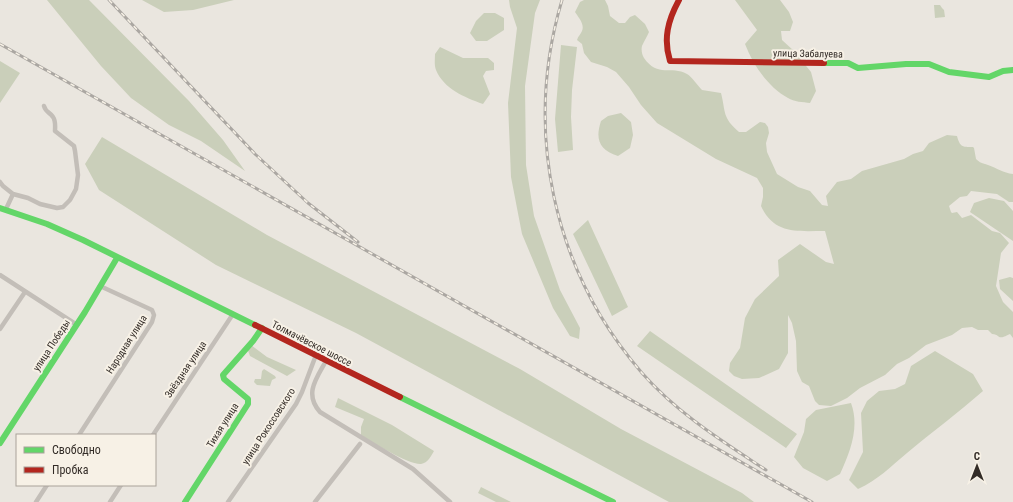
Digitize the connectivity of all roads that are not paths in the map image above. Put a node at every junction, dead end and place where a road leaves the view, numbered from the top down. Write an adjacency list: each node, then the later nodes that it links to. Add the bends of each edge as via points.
1 (679, 0): 2 (street, улица Забалуева, via 665,36 670,61 848,63 858,68 929,64 949,72 989,77)
2 (1013, 70)
3 (44, 106): 5 (street, via 53,117 55,131 74,146 76,151 76,189 63,207 57,208)
4 (0, 182): 5 (street)
5 (13, 194): 6 (street)
6 (3, 208): 7 (street, Толмачёвское шоссе, via 47,224)
7 (117, 258): 9 (street, улица Победы); 11 (street, Толмачёвское шоссе)
8 (0, 275): 10 (street)
9 (100, 286): 12 (street, улица Победы); 17 (street, Народная улица, via 152,310 154,315 152,322)
10 (25, 292): 12 (street); 14 (street)
11 (233, 314): 13 (street, Толмачёвское шоссе); 18 (street, Звёздная улица)
12 (77, 325): 19 (street, улица Победы)
13 (262, 328): 15 (street, Толмачёвское шоссе); 25 (street, Тихая улица, via 244,353 223,375 224,379 248,399 248,404)
14 (0, 329)
15 (316, 355): 16 (street, Толмачёвское шоссе); 26 (street, улица Рокоссовского, via 296,404)
16 (326, 361): 28 (street, via 313,385 311,395 314,406 413,469); 29 (street, Толмачёвское шоссе)
17 (80, 434)
18 (154, 434)
19 (0, 443)
20 (360, 444): 27 (street)
21 (46, 486): 23 (street)
22 (120, 486): 24 (street)
23 (36, 502)
24 (110, 502)
25 (185, 502)
26 (228, 502)
27 (315, 502)
28 (450, 502)
29 (613, 502)

